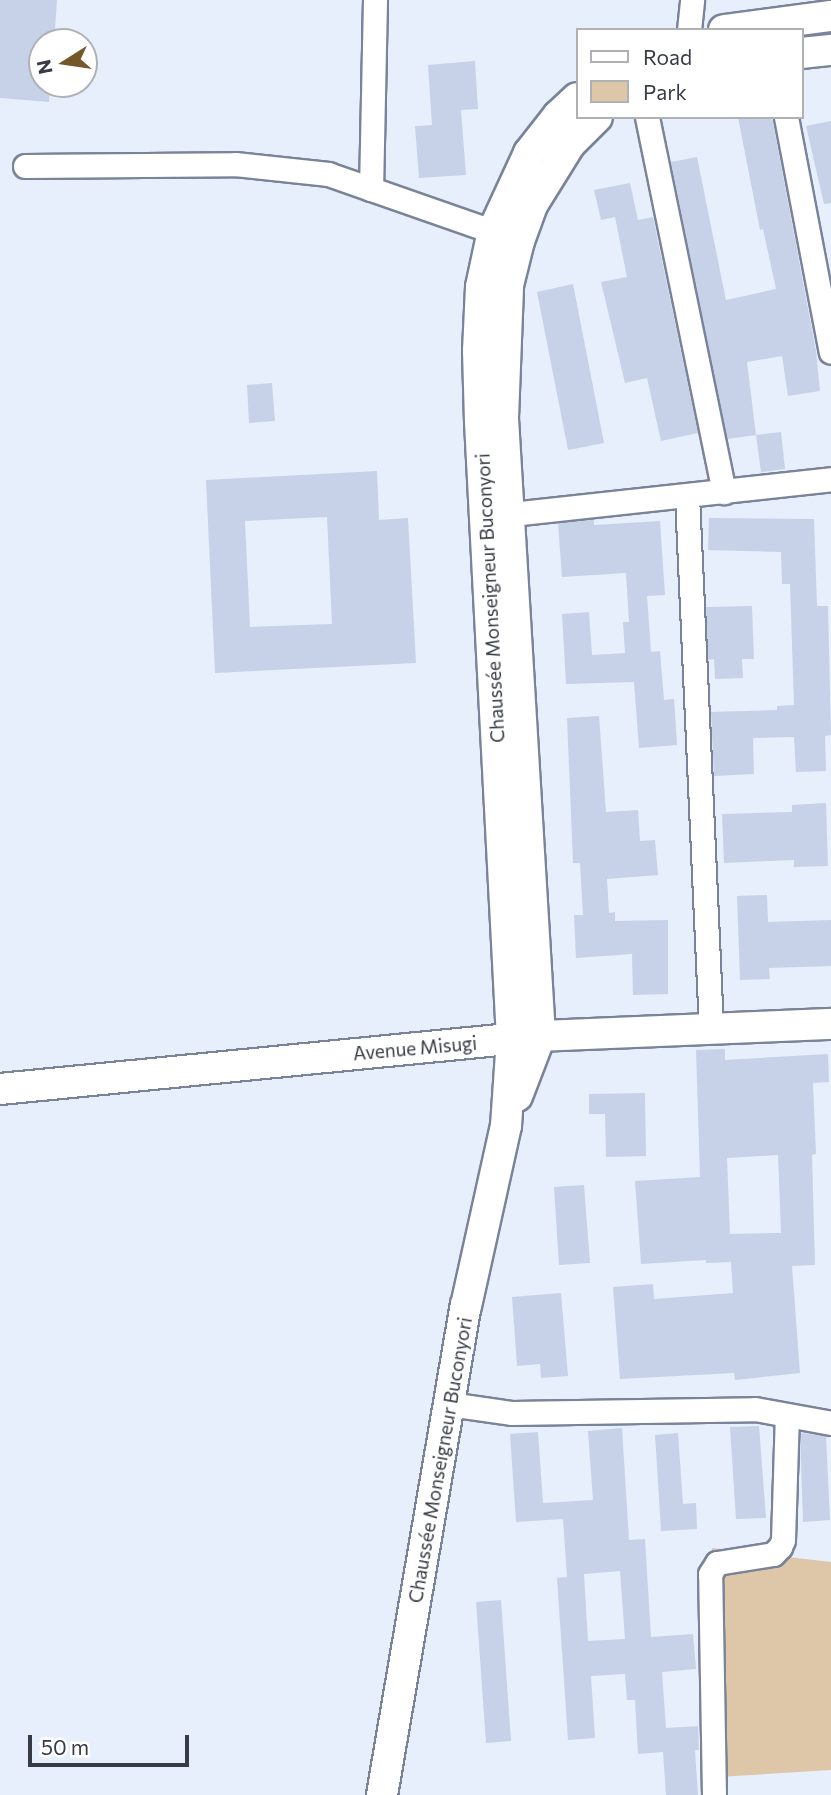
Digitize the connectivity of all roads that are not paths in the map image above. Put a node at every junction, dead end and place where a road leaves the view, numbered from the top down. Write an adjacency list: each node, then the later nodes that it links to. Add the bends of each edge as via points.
1 (375, 0): 13 (street)
2 (692, 0): 4 (street)
3 (831, 16): 5 (street)
4 (689, 28)
5 (739, 28)
6 (831, 50): 7 (street)
7 (803, 53)
8 (576, 99): 14 (street, Chaussée Monseigneur Buconyori, via 529,153)
9 (595, 119): 14 (street, Chaussée Monseigneur Buconyori, via 570,144 532,205)
10 (647, 119): 17 (street)
11 (786, 119): 15 (street)
12 (25, 166): 13 (street, via 235,164 328,174)
13 (371, 188): 14 (street)
14 (506, 236): 19 (street, Chaussée Monseigneur Buconyori, via 508,285)
15 (831, 352)
16 (831, 479): 17 (street)
17 (724, 492): 18 (street)
18 (687, 496): 19 (street); 21 (street)
19 (497, 515): 22 (street, Chaussée Monseigneur Buconyori)
20 (831, 1024): 21 (street, Avenue Misugi)
21 (711, 1028): 22 (street, Avenue Misugi)
22 (526, 1038): 23 (street, Avenue Misugi); 24 (street, Chaussée Monseigneur Buconyori)
23 (0, 1089)
24 (449, 1404): 25 (street, via 512,1413 732,1408); 27 (street, Chaussée Monseigneur Buconyori)
25 (787, 1416): 26 (street); 28 (street, via 780,1547 773,1554 717,1563 710,1574)
26 (831, 1423)
27 (382, 1795)
28 (714, 1795)

